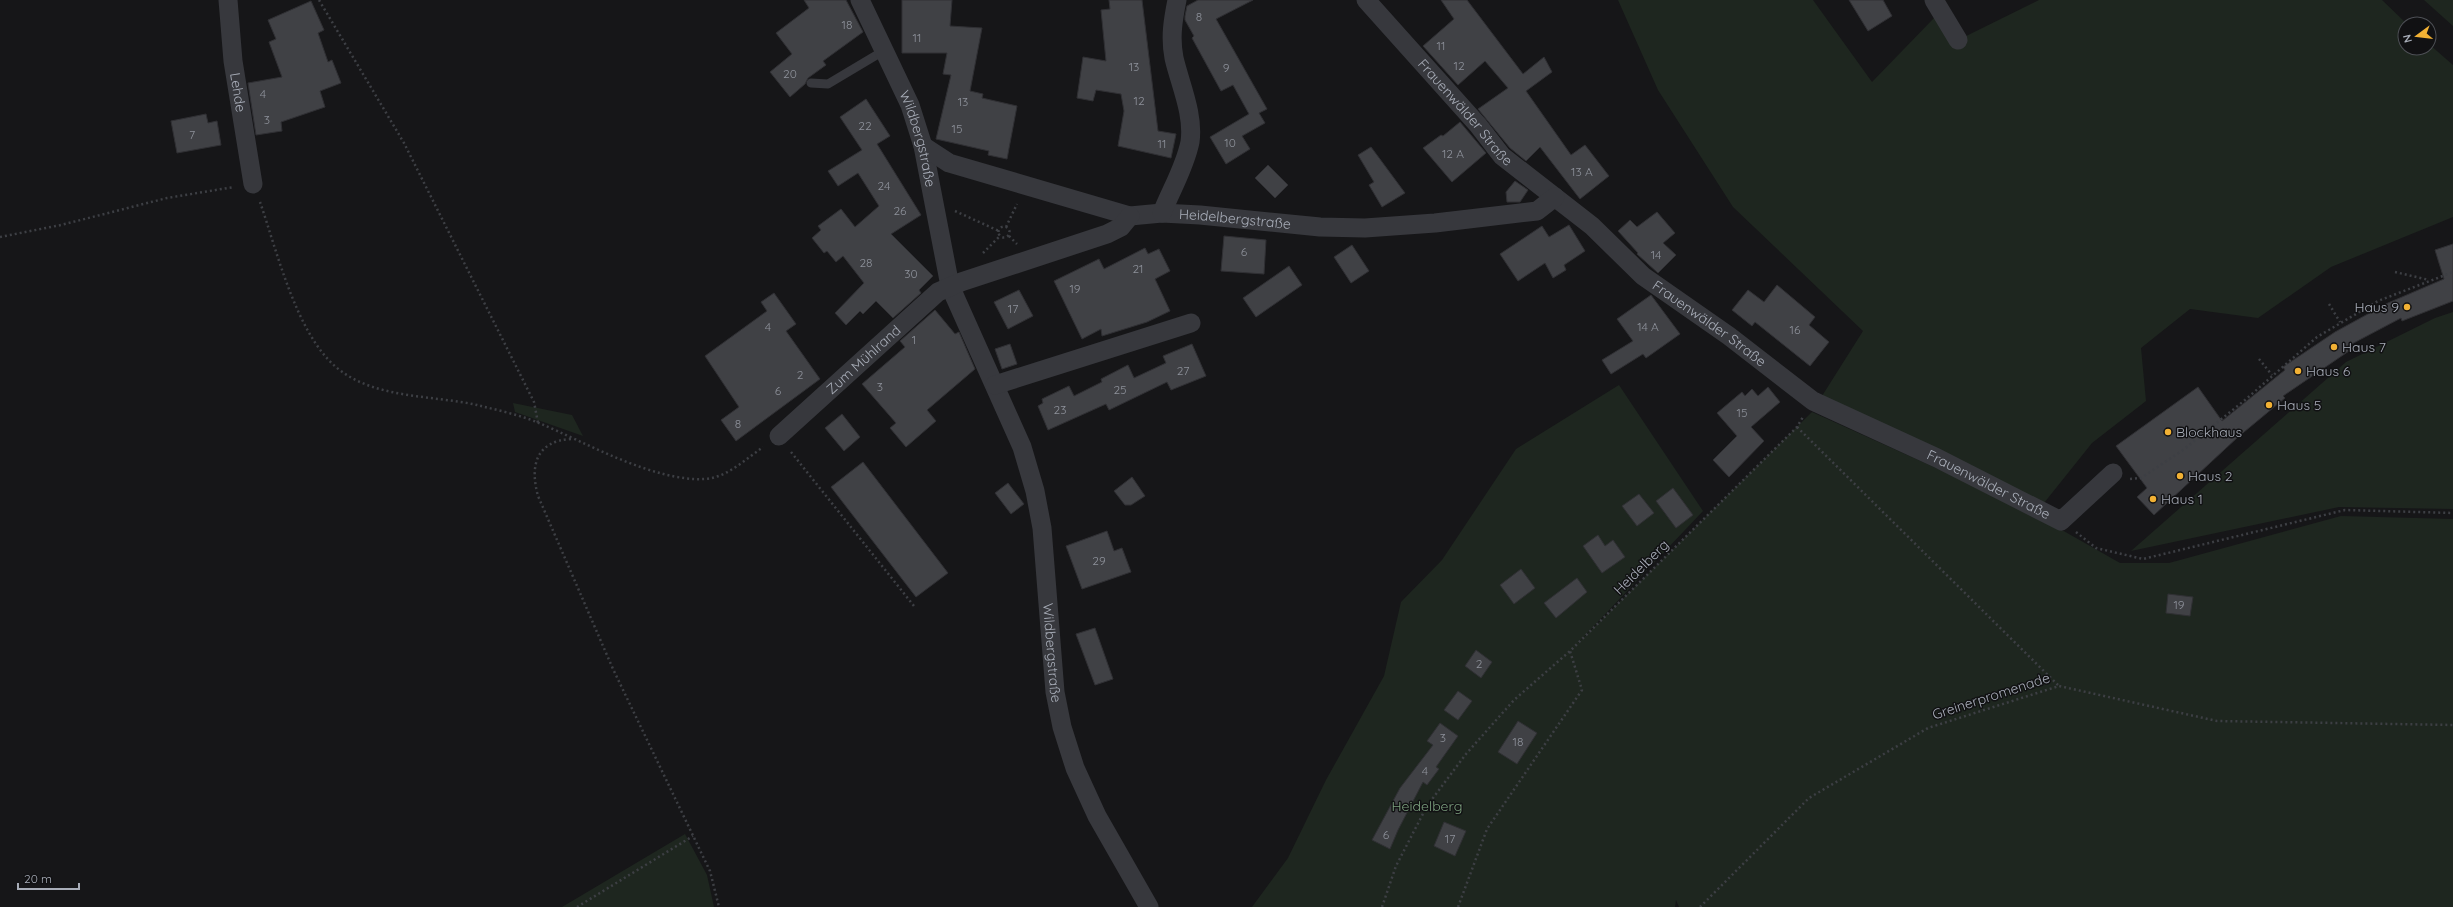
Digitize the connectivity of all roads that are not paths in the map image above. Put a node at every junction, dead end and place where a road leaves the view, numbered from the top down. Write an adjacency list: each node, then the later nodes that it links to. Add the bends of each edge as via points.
1 (228, 0): 10 (street, Lehde, via 233,61)
2 (860, 0): 7 (street, Wildbergstraße)
3 (1177, 0): 12 (street, via 1171,29 1174,56 1189,117 1190,141)
4 (1366, 0): 11 (street, Frauenwälder Straße, via 1478,125 1502,156)
5 (1934, 0): 6 (street)
6 (1958, 40)
7 (885, 50): 8 (lane, via 828,84); 9 (street, Wildbergstraße, via 910,105)
8 (812, 83)
9 (923, 146): 13 (street, Heidelbergstraße, via 949,163); 14 (street, Wildbergstraße)
10 (253, 184)
11 (1555, 197): 12 (street, Heidelbergstraße, via 1537,211 1364,228 1320,227); 18 (street, Frauenwälder Straße, via 1592,226 1643,276 1729,336 1813,402 1937,458 2061,521)
12 (1162, 213): 13 (street, Heidelbergstraße)
13 (1130, 216): 14 (street, via 1121,227 1107,234)
14 (950, 286): 16 (street, Wildbergstraße); 17 (street, Zum Mühlrand, via 938,292)
15 (1191, 323): 16 (street)
16 (995, 385): 19 (street, Wildbergstraße, via 1022,447 1035,490 1042,528 1055,692 1062,727 1075,768 1097,816)
17 (779, 436)
18 (2113, 473)
19 (1149, 907)

